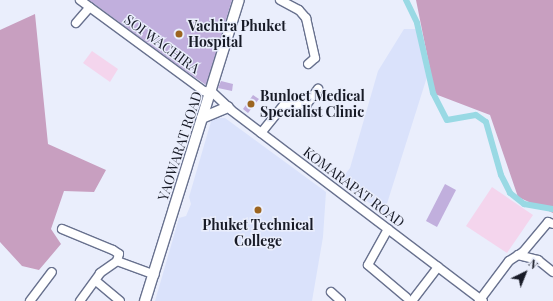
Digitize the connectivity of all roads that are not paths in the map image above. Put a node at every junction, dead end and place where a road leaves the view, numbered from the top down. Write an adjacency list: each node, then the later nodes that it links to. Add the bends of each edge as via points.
1 (80, 0): 4 (street, SOI WACHIRA)
2 (239, 0): 8 (main road, YAOWARAT ROAD)
3 (280, 0): 6 (street, via 299,10 306,18 315,58)
4 (90, 6): 5 (street); 8 (street, SOI WACHIRA, via 204,90)
5 (76, 23)
6 (308, 64)
7 (318, 89): 11 (street, via 310,102 284,106)
8 (212, 92): 9 (street, KOMARAPAT ROAD); 10 (main road, YAOWARAT ROAD)
9 (228, 107): 10 (main road); 11 (street, KOMARAPAT ROAD)
10 (202, 118): 20 (main road, YAOWARAT ROAD)
11 (261, 133): 14 (street, KOMARAPAT ROAD)
12 (553, 224): 15 (street, via 548,222)
13 (62, 229): 16 (street, via 113,250 118,254)
14 (388, 229): 17 (street, KOMARAPAT ROAD); 23 (street, via 368,265)
15 (518, 255): 19 (street, via 538,260); 24 (street, via 509,261)
16 (117, 261): 20 (street); 21 (street, via 102,270)
17 (438, 267): 23 (street); 24 (street, KOMARAPAT ROAD)
18 (52, 272): 25 (street)
19 (553, 272)
20 (155, 275): 28 (main road, YAOWARAT ROAD)
21 (96, 281): 26 (street); 27 (street)
22 (330, 292): 29 (street)
23 (409, 299)
24 (481, 300)
25 (30, 301)
26 (80, 301)
27 (120, 301)
28 (145, 301)
29 (340, 301)

